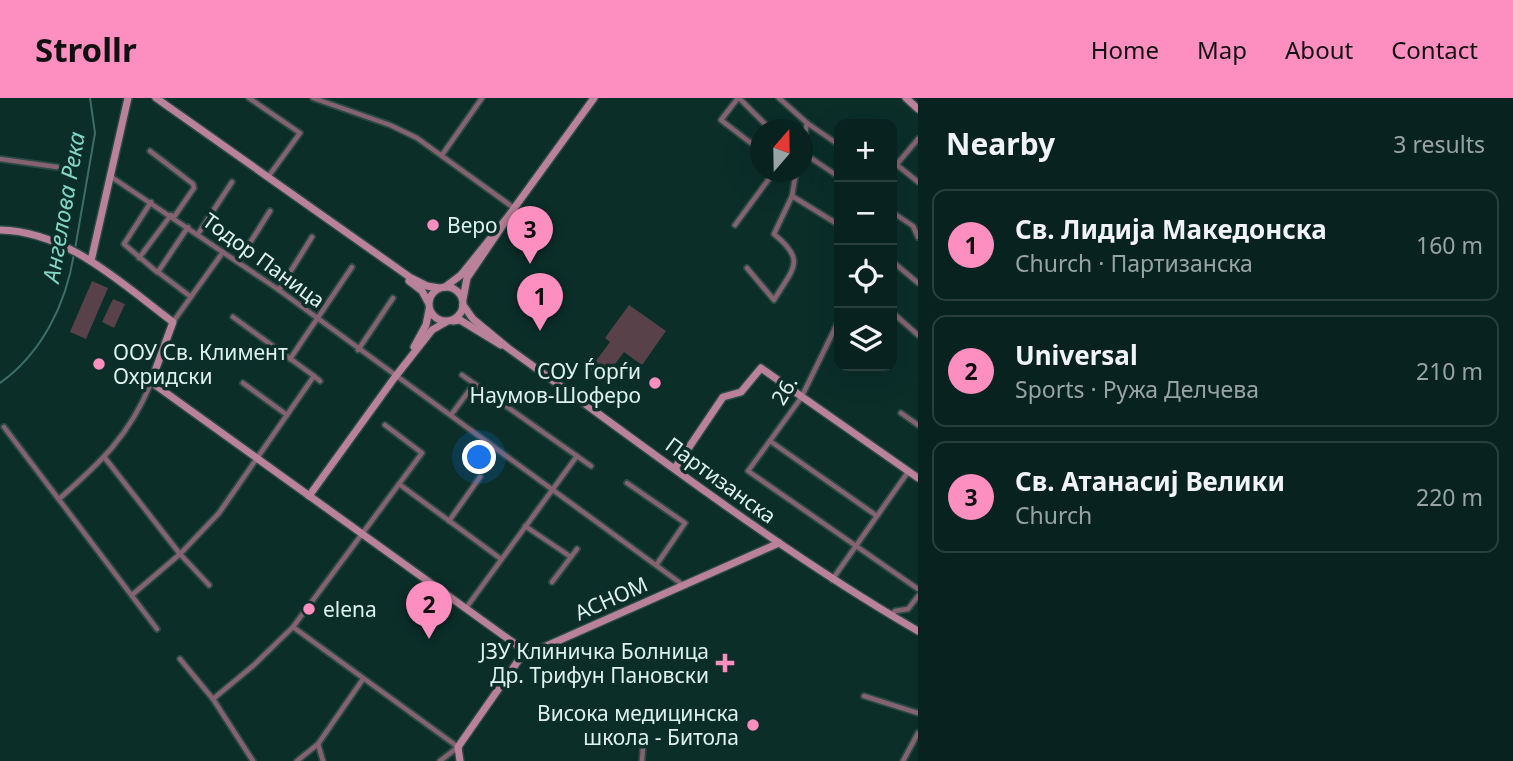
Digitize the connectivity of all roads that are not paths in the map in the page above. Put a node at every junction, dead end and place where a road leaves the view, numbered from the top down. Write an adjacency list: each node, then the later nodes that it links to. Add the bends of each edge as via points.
1 (128, 98): 24 (street)
2 (156, 98): 25 (street)
3 (249, 98): 25 (street, via 300,133)
4 (313, 98): 18 (street, via 390,125)
5 (482, 98): 18 (street)
6 (594, 98): 32 (street)
7 (739, 98): 11 (street); 15 (street, via 721,120)
8 (779, 98): 12 (street)
9 (906, 98): 10 (street)
10 (918, 109)
11 (760, 119)
12 (802, 119)
13 (813, 128): 16 (street)
14 (918, 139): 21 (street)
15 (750, 142)
16 (834, 142)
17 (150, 151): 35 (street, via 193,184)
18 (442, 155): 32 (street)
19 (813, 158): 23 (street)
20 (0, 159): 22 (street)
21 (897, 164): 29 (street)
22 (57, 167)
23 (834, 173)
24 (110, 176): 31 (street, Тодор Паница); 48 (street)
25 (268, 177): 49 (street)
26 (232, 182): 43 (street)
27 (767, 182): 39 (street)
28 (795, 182): 30 (street)
29 (918, 182)
30 (792, 196): 38 (street); 53 (street, via 774,234 791,248 795,258 774,300)
31 (151, 202): 35 (street, Тодор Паница); 47 (street, via 124,244)
32 (514, 208): 36 (street)
33 (270, 211): 50 (street)
34 (897, 215): 40 (street)
35 (172, 216): 41 (street, Тодор Паница); 47 (street)
36 (507, 218): 56 (street, via 461,275); 60 (street, via 502,232 467,278)
37 (918, 220): 40 (street)
38 (834, 222)
39 (735, 225)
40 (913, 226): 45 (street)
41 (188, 227): 43 (street, Тодор Паница); 54 (street)
42 (0, 230): 48 (street, via 28,233)
43 (198, 234): 46 (street, Тодор Паница)
44 (312, 237): 57 (street)
45 (918, 237)
46 (223, 252): 50 (street, Тодор Паница); 58 (street)
47 (139, 258): 54 (street)
48 (91, 261): 66 (street)
49 (388, 261): 56 (street, via 427,286); 61 (street, via 422,291)
50 (238, 262): 57 (street, Тодор Паница)
51 (897, 265): 55 (street)
52 (352, 267): 64 (street)
53 (747, 268)
54 (158, 272): 58 (street)
55 (918, 283)
56 (442, 287): 60 (street, via 456,290); 61 (street, via 432,294)
57 (279, 290): 64 (street, Тодор Паница)
58 (191, 297): 66 (street)
59 (393, 298): 70 (street)
60 (463, 302): 65 (street, via 460,315); 69 (street, Партизанска, via 473,319)
61 (429, 306): 65 (street, via 435,318); 74 (street, via 423,332)
62 (897, 316): 68 (street)
63 (233, 317): 71 (street)
64 (318, 320): 70 (street, Тодор Паница); 71 (street)
65 (449, 321): 69 (street, Партизанска, via 460,320); 74 (street, via 432,330)
66 (173, 322): 76 (street)
67 (834, 330): 79 (street, 26.)
68 (918, 335)
69 (508, 348): 91 (street, Партизанска)
70 (358, 349): 74 (street, Тодор Паница)
71 (290, 359): 73 (street)
72 (462, 375): 78 (street)
73 (314, 376): 75 (street); 81 (street)
74 (395, 377): 82 (street, Тодор Паница); 98 (street)
75 (320, 381)
76 (151, 382): 88 (street, via 130,424); 89 (street)
77 (243, 383): 81 (street)
78 (474, 384): 82 (street); 87 (street)
79 (801, 398): 86 (street, 26.); 91 (street, via 766,369 757,370 741,392 723,397); 92 (street)
80 (901, 413): 84 (street)
81 (287, 415): 89 (street)
82 (451, 415): 97 (street, Тодор Паница)
83 (386, 425): 96 (street, via 422,453)
84 (918, 425)
85 (4, 427): 99 (street)
86 (770, 441): 100 (street); 105 (street, 26., via 748,471)
87 (577, 456): 90 (street); 97 (street)
88 (105, 458): 99 (street); 107 (street)
89 (257, 459): 98 (street); 107 (street, via 219,513)
90 (591, 466)
91 (675, 468): 104 (street, Партизанска)
92 (908, 472): 94 (street); 100 (street)
93 (480, 477): 101 (street)
94 (918, 478)
95 (627, 482): 110 (street, via 685,523)
96 (399, 484): 101 (street); 103 (street)
97 (553, 488): 102 (street); 110 (street, Тодор Паница)
98 (309, 496): 103 (street)
99 (59, 499): 116 (street)
100 (877, 516): 105 (street)
101 (449, 521): 109 (street)
102 (525, 526): 108 (street); 109 (street)
103 (361, 535): 118 (street); 120 (street)
104 (779, 543): 111 (street, Партизанска); 114 (street, АСНОМ)
105 (856, 547): 111 (street); 115 (street)
106 (577, 550): 108 (street)
107 (180, 554): 113 (street); 116 (street)
108 (571, 557): 112 (street)
109 (501, 559): 118 (street)
110 (657, 564): 114 (street, Тодор Паница)
111 (832, 581): 119 (street, Партизанска)
112 (552, 582)
113 (209, 585)
114 (684, 585): 123 (street, АСНОМ)
115 (918, 589)
116 (132, 594): 121 (street)
117 (918, 596): 119 (street, via 908,609)
118 (465, 609): 123 (street)
119 (891, 616): 122 (street, Партизанска)
120 (293, 627): 125 (street); 127 (street)
121 (157, 629)
122 (918, 631)
123 (526, 652): 131 (street)
124 (180, 660): 127 (street)
125 (363, 680): 130 (street); 131 (street)
126 (864, 696): 128 (street)
127 (213, 699): 133 (street)
128 (918, 713)
129 (918, 733): 139 (street)
130 (318, 744): 134 (street); 135 (street)
131 (458, 747): 136 (street); 137 (street)
132 (643, 747): 138 (street)
133 (253, 761)
134 (297, 761)
135 (323, 761)
136 (440, 761)
137 (460, 761)
138 (642, 761)
139 (903, 761)

